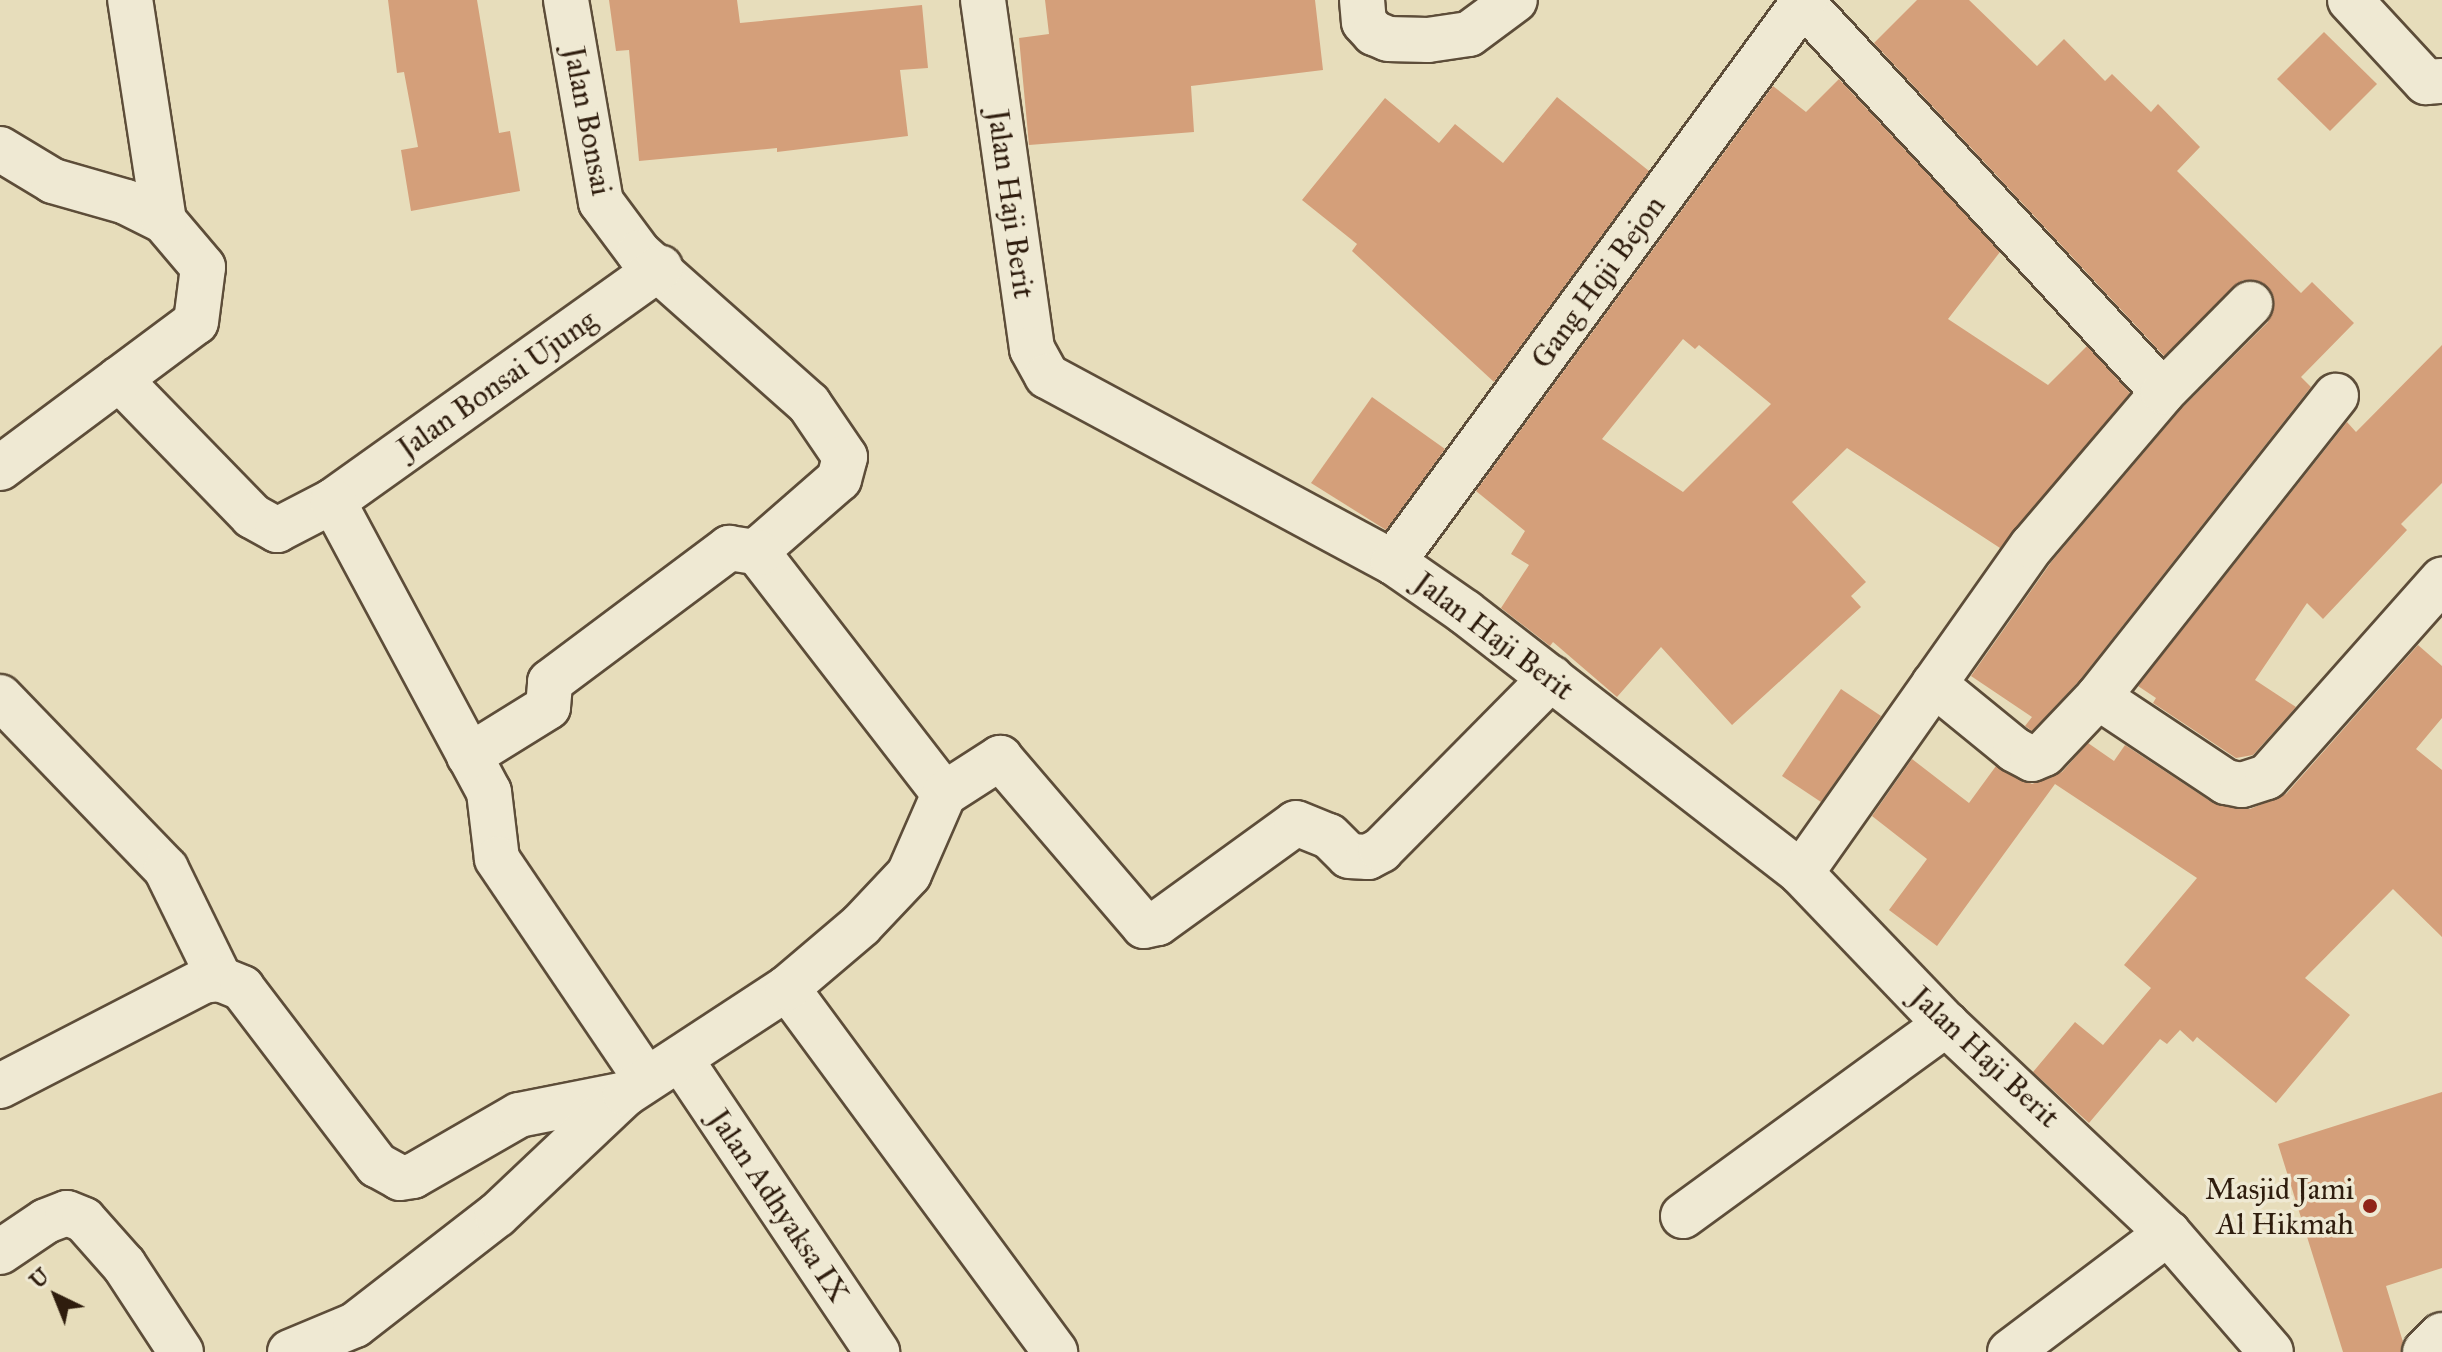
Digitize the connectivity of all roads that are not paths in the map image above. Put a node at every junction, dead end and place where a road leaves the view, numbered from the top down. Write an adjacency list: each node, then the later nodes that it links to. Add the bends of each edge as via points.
1 (130, 0): 10 (street)
2 (566, 0): 11 (street, Jalan Bonsai, via 601,202 639,253)
3 (983, 0): 19 (street, Jalan Haji Berit, via 1032,349 1047,376)
4 (1362, 0): 7 (street, via 1364,22 1388,39 1469,34)
5 (2350, 0): 8 (street, via 2426,82)
6 (1803, 1): 14 (street); 19 (street, Gang Hqji Bejon)
7 (1503, 11)
8 (2442, 81)
9 (0, 149): 10 (street, via 53,181 126,202)
10 (164, 221): 13 (street, via 203,267 196,322)
11 (660, 268): 17 (street, Jalan Bonsai Ujung); 18 (street, Jalan Bonsai, via 809,404 845,457 839,479)
12 (2250, 304): 14 (street)
13 (119, 379): 16 (street); 17 (street, Jalan Bonsai Ujung, via 277,530)
14 (2163, 392): 22 (street, via 2032,546)
15 (2336, 396): 24 (street)
16 (0, 468)
17 (333, 501): 25 (street, Jalan Adhyaksa IX)
18 (760, 553): 25 (street, via 729,548 550,682 548,707); 26 (street)
19 (1393, 562): 21 (street, Jalan Haji Berit)
20 (2442, 580): 24 (street, via 2267,777 2242,785 2204,772)
21 (1551, 678): 26 (street, via 1381,850 1368,857 1349,856 1329,836 1296,823 1158,923 1144,926 1000,758); 27 (street, Jalan Haji Berit)
22 (1934, 684): 24 (street, via 2032,759 2044,754); 27 (street)
23 (0, 697): 28 (street, via 166,869)
24 (2098, 697)
25 (469, 756): 31 (street, Jalan Adhyaksa IX, via 489,792 497,859)
26 (944, 794): 29 (street, via 909,874 861,925)
27 (1801, 873): 30 (street, Jalan Haji Berit)
28 (220, 979): 31 (street, via 242,988 377,1165 400,1178 413,1176 519,1115); 32 (street, via 203,981)
29 (787, 988): 31 (street); 41 (street)
30 (1946, 1024): 33 (street); 34 (street, Jalan Haji Berit)
31 (651, 1078): 37 (street); 40 (street, Jalan Adhyaksa IX)
32 (0, 1086)
33 (1683, 1216)
34 (2168, 1233): 42 (street); 43 (street, Jalan Haji Berit)
35 (0, 1252): 38 (street, via 46,1221 67,1213 84,1220 124,1265)
36 (2442, 1335): 44 (street)
37 (364, 1338): 39 (street)
38 (181, 1352)
39 (290, 1352)
40 (877, 1352)
41 (1055, 1352)
42 (2010, 1352)
43 (2271, 1352)
44 (2425, 1352)

